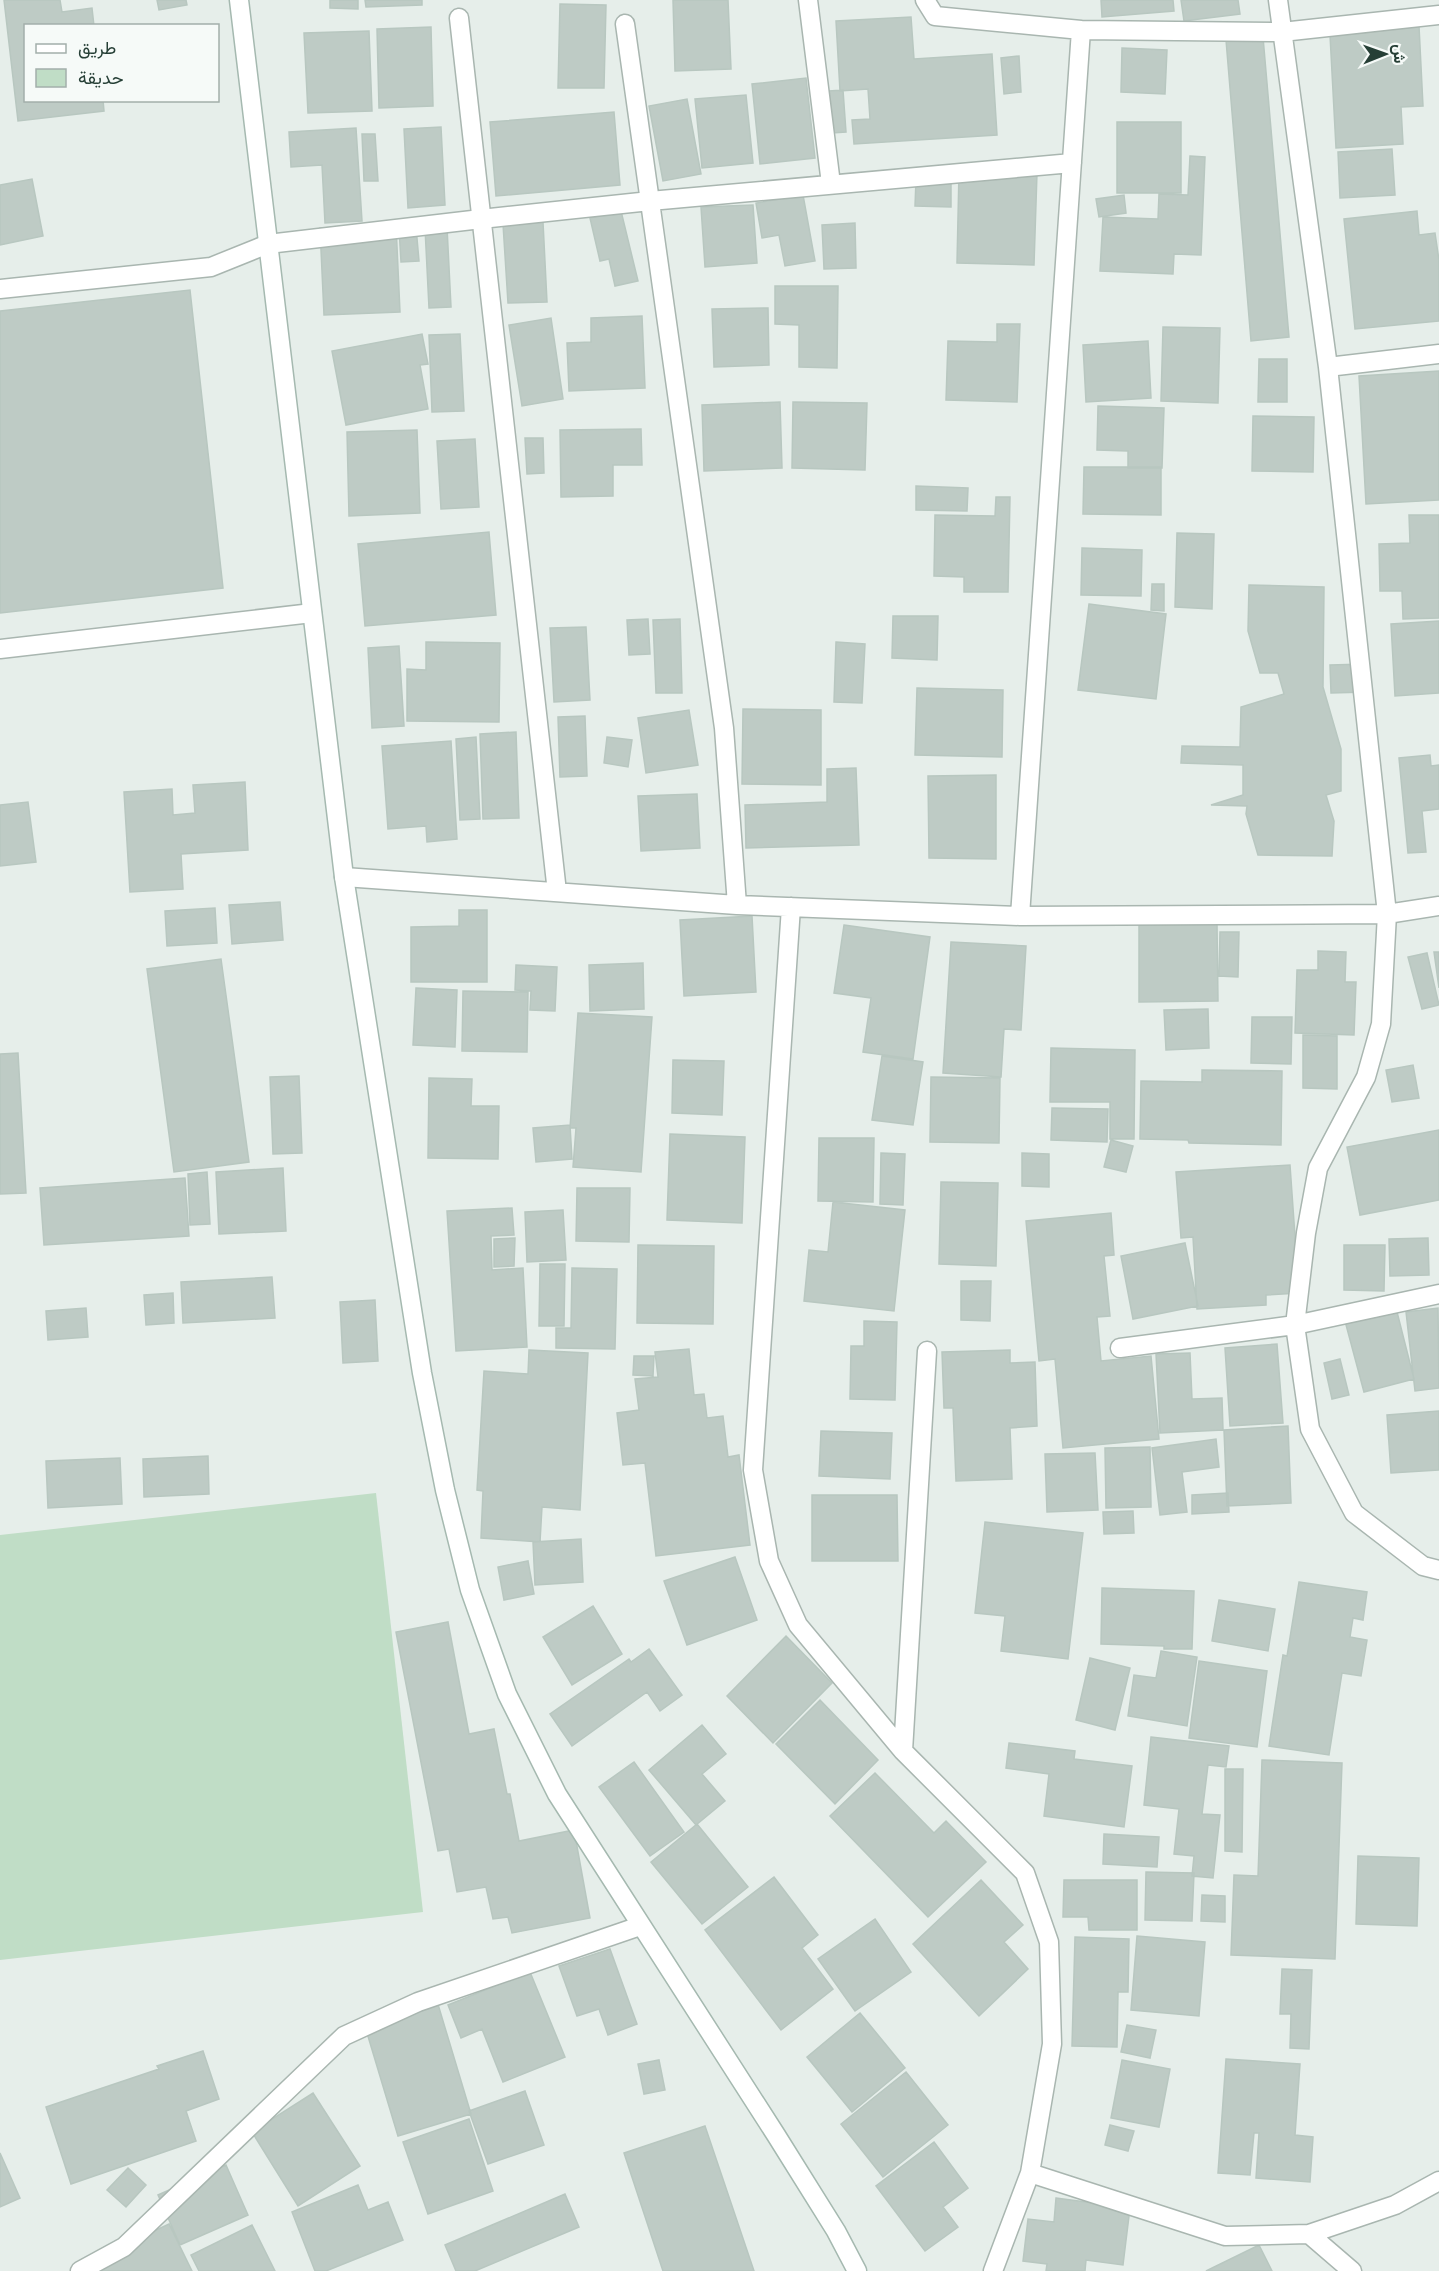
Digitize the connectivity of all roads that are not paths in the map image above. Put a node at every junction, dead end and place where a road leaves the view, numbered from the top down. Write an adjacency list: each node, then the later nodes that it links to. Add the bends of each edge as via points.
1 (239, 0): 14 (street)
2 (808, 0): 11 (street)
3 (926, 0): 8 (street, via 935,16)
4 (1278, 0): 9 (street)
5 (1439, 15): 9 (street)
6 (459, 18): 13 (street)
7 (625, 24): 12 (street)
8 (1081, 30): 9 (street); 10 (street)
9 (1282, 32): 17 (street)
10 (1072, 163): 11 (street); 26 (street)
11 (831, 184): 12 (street)
12 (650, 201): 13 (street); 22 (street, via 724,728)
13 (481, 219): 14 (street); 21 (street)
14 (268, 244): 15 (street, via 211,267); 18 (street)
15 (0, 289)
16 (1439, 354): 17 (street)
17 (1328, 367): 25 (street)
18 (312, 613): 19 (street); 20 (street)
19 (0, 650)
20 (344, 877): 21 (street); 33 (street, via 422,1373 470,1590 507,1694 557,1794)
21 (557, 892): 22 (street)
22 (737, 905): 24 (street)
23 (1439, 906): 25 (street)
24 (791, 907): 26 (street); 32 (street, via 753,1470 769,1561 798,1625)
25 (1387, 914): 26 (street); 28 (street, via 1381,1024 1366,1077 1318,1168)
26 (1020, 916)
27 (1439, 1294): 28 (street)
28 (1295, 1325): 29 (street); 31 (street, via 1310,1429 1354,1513 1423,1566)
29 (1120, 1348)
30 (927, 1351): 32 (street)
31 (1439, 1570)
32 (903, 1751): 34 (street, via 1025,1873 1049,1942 1052,2044)
33 (640, 1926): 37 (street, via 418,2002 344,2036 124,2247); 38 (street, via 782,2144)
34 (1030, 2173): 36 (street, via 1225,2236); 39 (street)
35 (1439, 2181): 36 (street, via 1395,2205)
36 (1309, 2234): 40 (street)
37 (80, 2271)
38 (857, 2271)
39 (993, 2271)
40 (1352, 2271)

